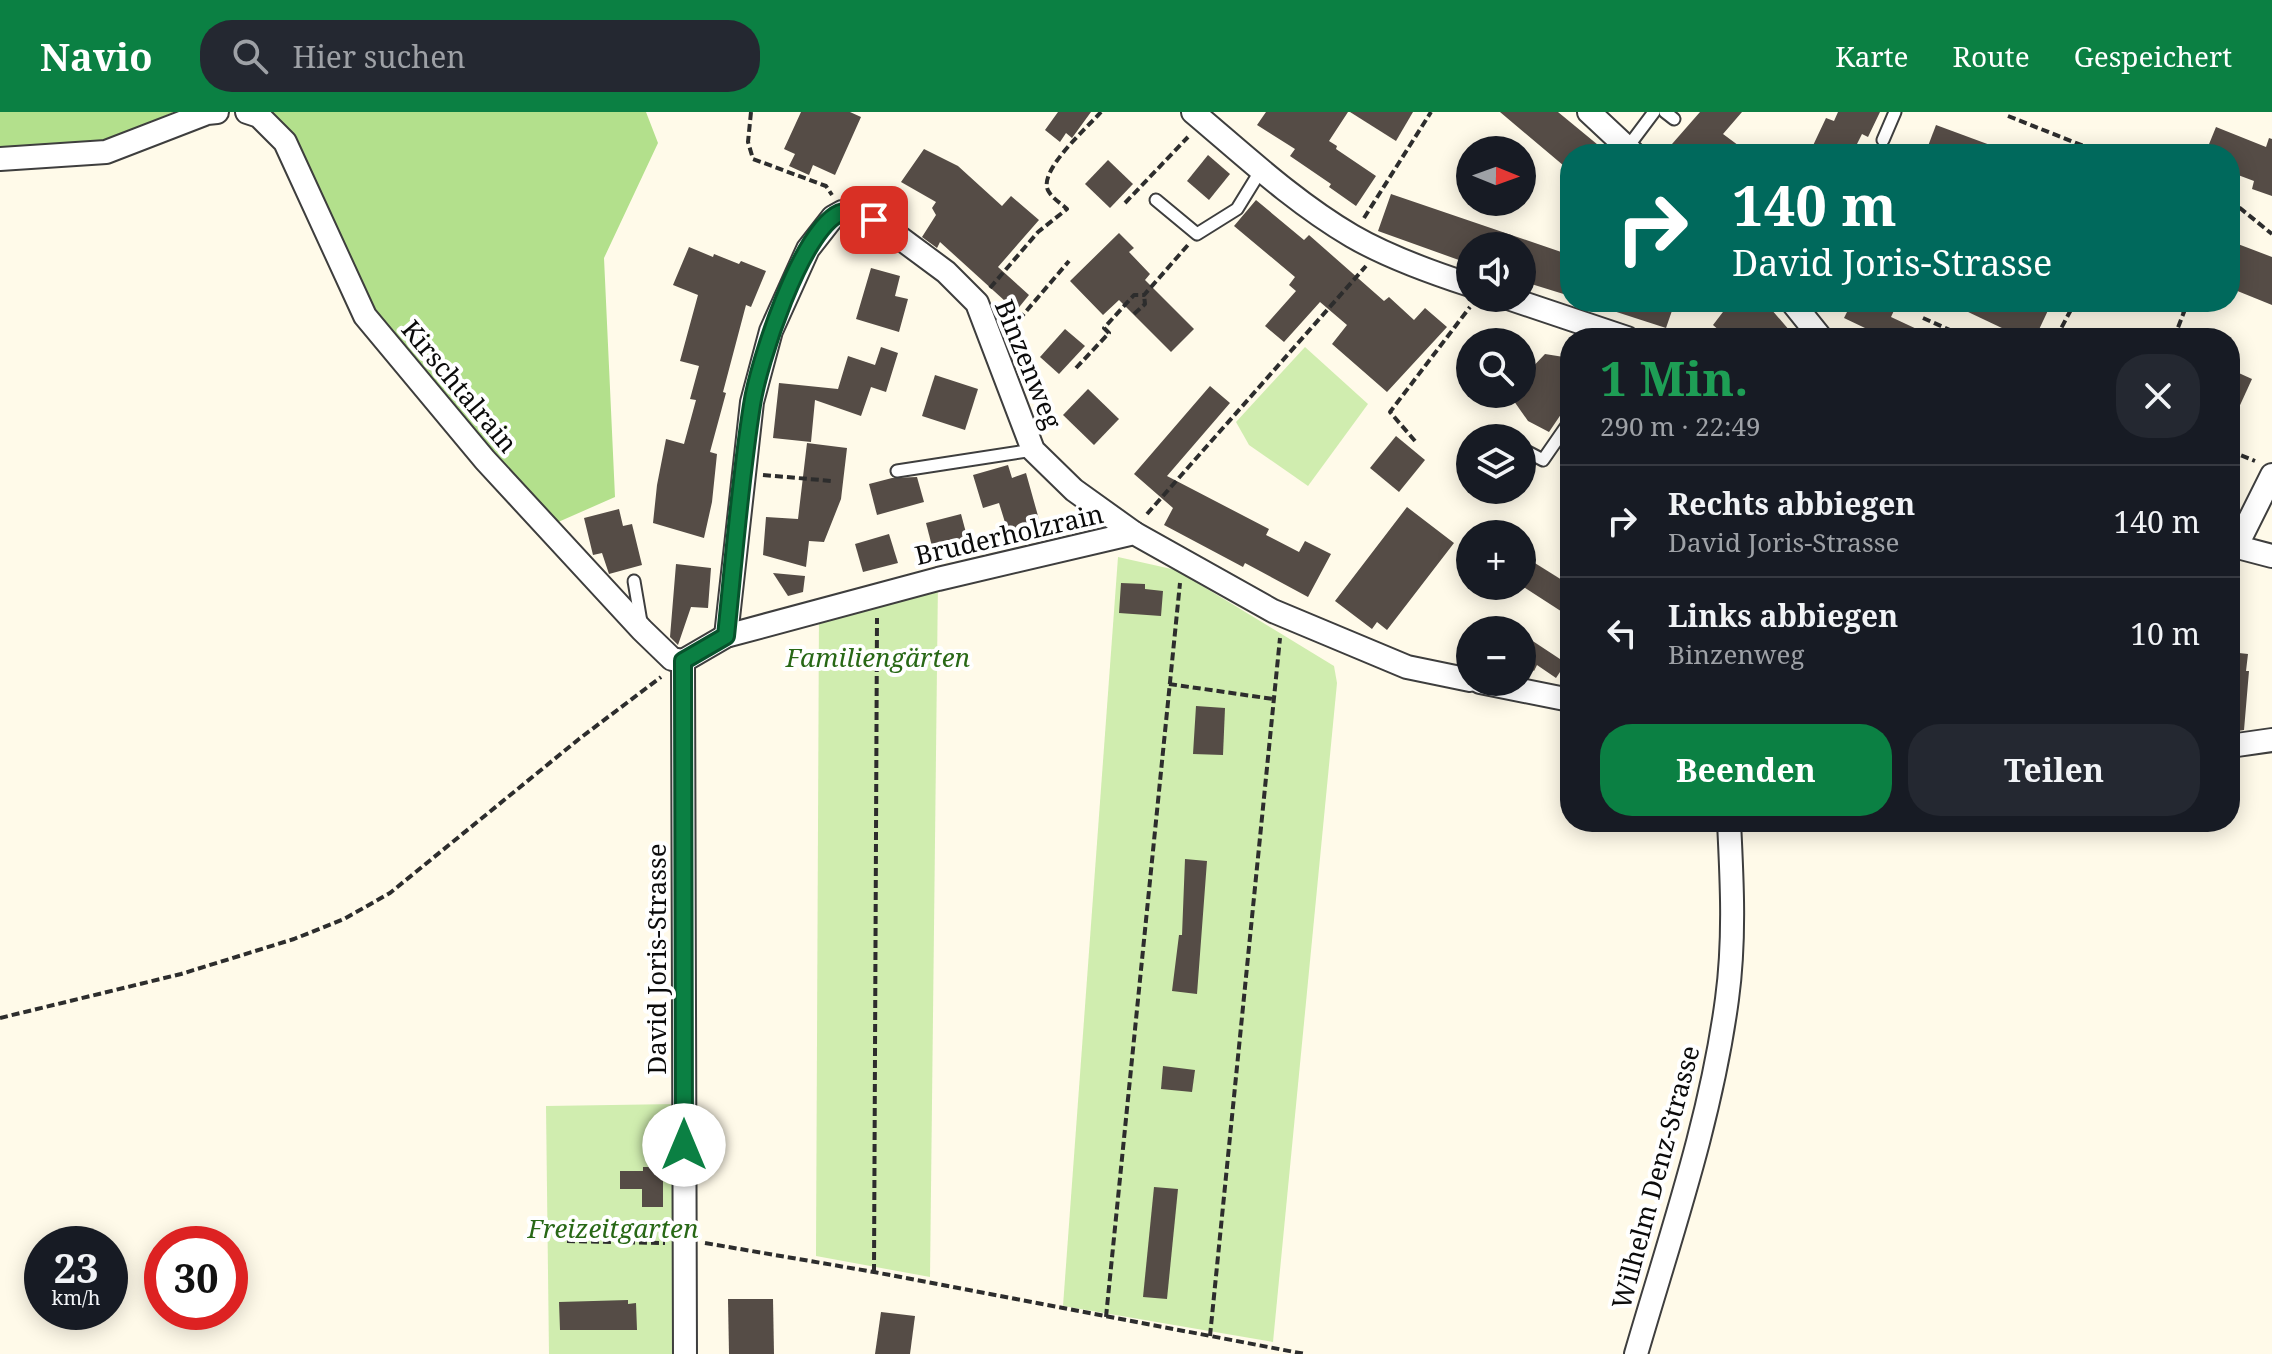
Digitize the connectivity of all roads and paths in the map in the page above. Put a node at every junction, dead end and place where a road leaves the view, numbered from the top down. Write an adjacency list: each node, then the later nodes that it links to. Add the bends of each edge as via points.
1 (217, 112): 15 (street, via 106,152)
2 (247, 112): 58 (street, Kirschtalrain, via 259,116 285,142 365,316 485,460)
3 (751, 112): 17 (path, via 748,142 753,159)
4 (1101, 112): 28 (path, via 1050,168 1045,182 1067,209 1038,232)
5 (1431, 112): 23 (path)
6 (1589, 112): 12 (street)
7 (1654, 112): 13 (lane)
8 (1895, 112): 11 (lane)
9 (1198, 116): 16 (street); 19 (path)
10 (2008, 116): 14 (path)
11 (1883, 140)
12 (1623, 144)
13 (1635, 144)
14 (2079, 144)
15 (0, 159)
16 (1261, 170): 21 (lane, via 1237,209); 23 (street)
17 (826, 186)
18 (1156, 200): 21 (lane)
19 (1125, 203)
20 (2240, 208): 22 (path)
21 (1197, 234): 27 (path)
22 (2272, 234)
23 (1352, 236): 24 (street)
24 (1380, 249): 26 (street); 51 (path)
25 (1069, 261): 39 (path)
26 (1456, 280)
27 (1144, 295): 33 (path, via 1145,304); 40 (path, via 1134,295 1104,328 1109,333)
28 (977, 303): 39 (street, Binzenweg); 48 (street, Binzenweg, via 910,243 859,211 833,217 808,249 771,331 752,402)
29 (1536, 307): 35 (street)
30 (1466, 312): 42 (path, via 1390,412)
31 (1800, 312): 36 (street)
32 (2184, 312): 38 (path)
33 (1134, 314)
34 (1923, 318): 37 (path)
35 (1597, 328)
36 (1813, 328)
37 (1946, 328)
38 (2178, 328)
39 (995, 347): 43 (street, Binzenweg)
40 (1076, 368)
41 (1560, 435): 44 (lane, via 1543,460)
42 (1415, 441)
43 (1033, 450): 47 (lane); 51 (street, Binzenweg, via 1074,490)
44 (1536, 456)
45 (2240, 456): 46 (path)
46 (2265, 468): 50 (street)
47 (897, 471)
48 (744, 473): 49 (path); 59 (street, Binzenweg)
49 (832, 481)
50 (2240, 529)
51 (1133, 532): 54 (street, Bruderholzrain); 56 (street, Bruderholzrain)
52 (2240, 548): 53 (street)
53 (2272, 556)
54 (1184, 561): 57 (street, Bruderholzrain); 62 (path)
55 (634, 581): 58 (lane)
56 (871, 597): 59 (street, Bruderholzrain); 72 (path, via 877,617)
57 (1283, 616): 61 (street, Bruderholzrain, via 1407,667); 65 (path)
58 (642, 630): 60 (street, Kirschtalrain, via 672,659)
59 (726, 636): 60 (street)
60 (683, 661): 69 (path, via 390,893 344,919 181,974); 70 (street, David Joris-Strasse)
61 (1456, 677)
62 (1169, 684): 65 (path); 73 (path)
63 (1536, 693): 64 (street)
64 (1560, 698)
65 (1273, 699): 74 (path)
66 (2272, 740): 67 (street)
67 (2240, 745)
68 (1729, 832): 77 (street, Wilhelm Denz-Strasse, via 1733,929 1717,1068)
69 (0, 1018)
70 (685, 1240): 71 (path); 72 (path); 75 (street, David Joris-Strasse)
71 (567, 1241)
72 (874, 1272): 73 (path)
73 (1106, 1317): 74 (path)
74 (1210, 1336): 76 (path)
75 (685, 1354)
76 (1305, 1354)
77 (1636, 1354)

